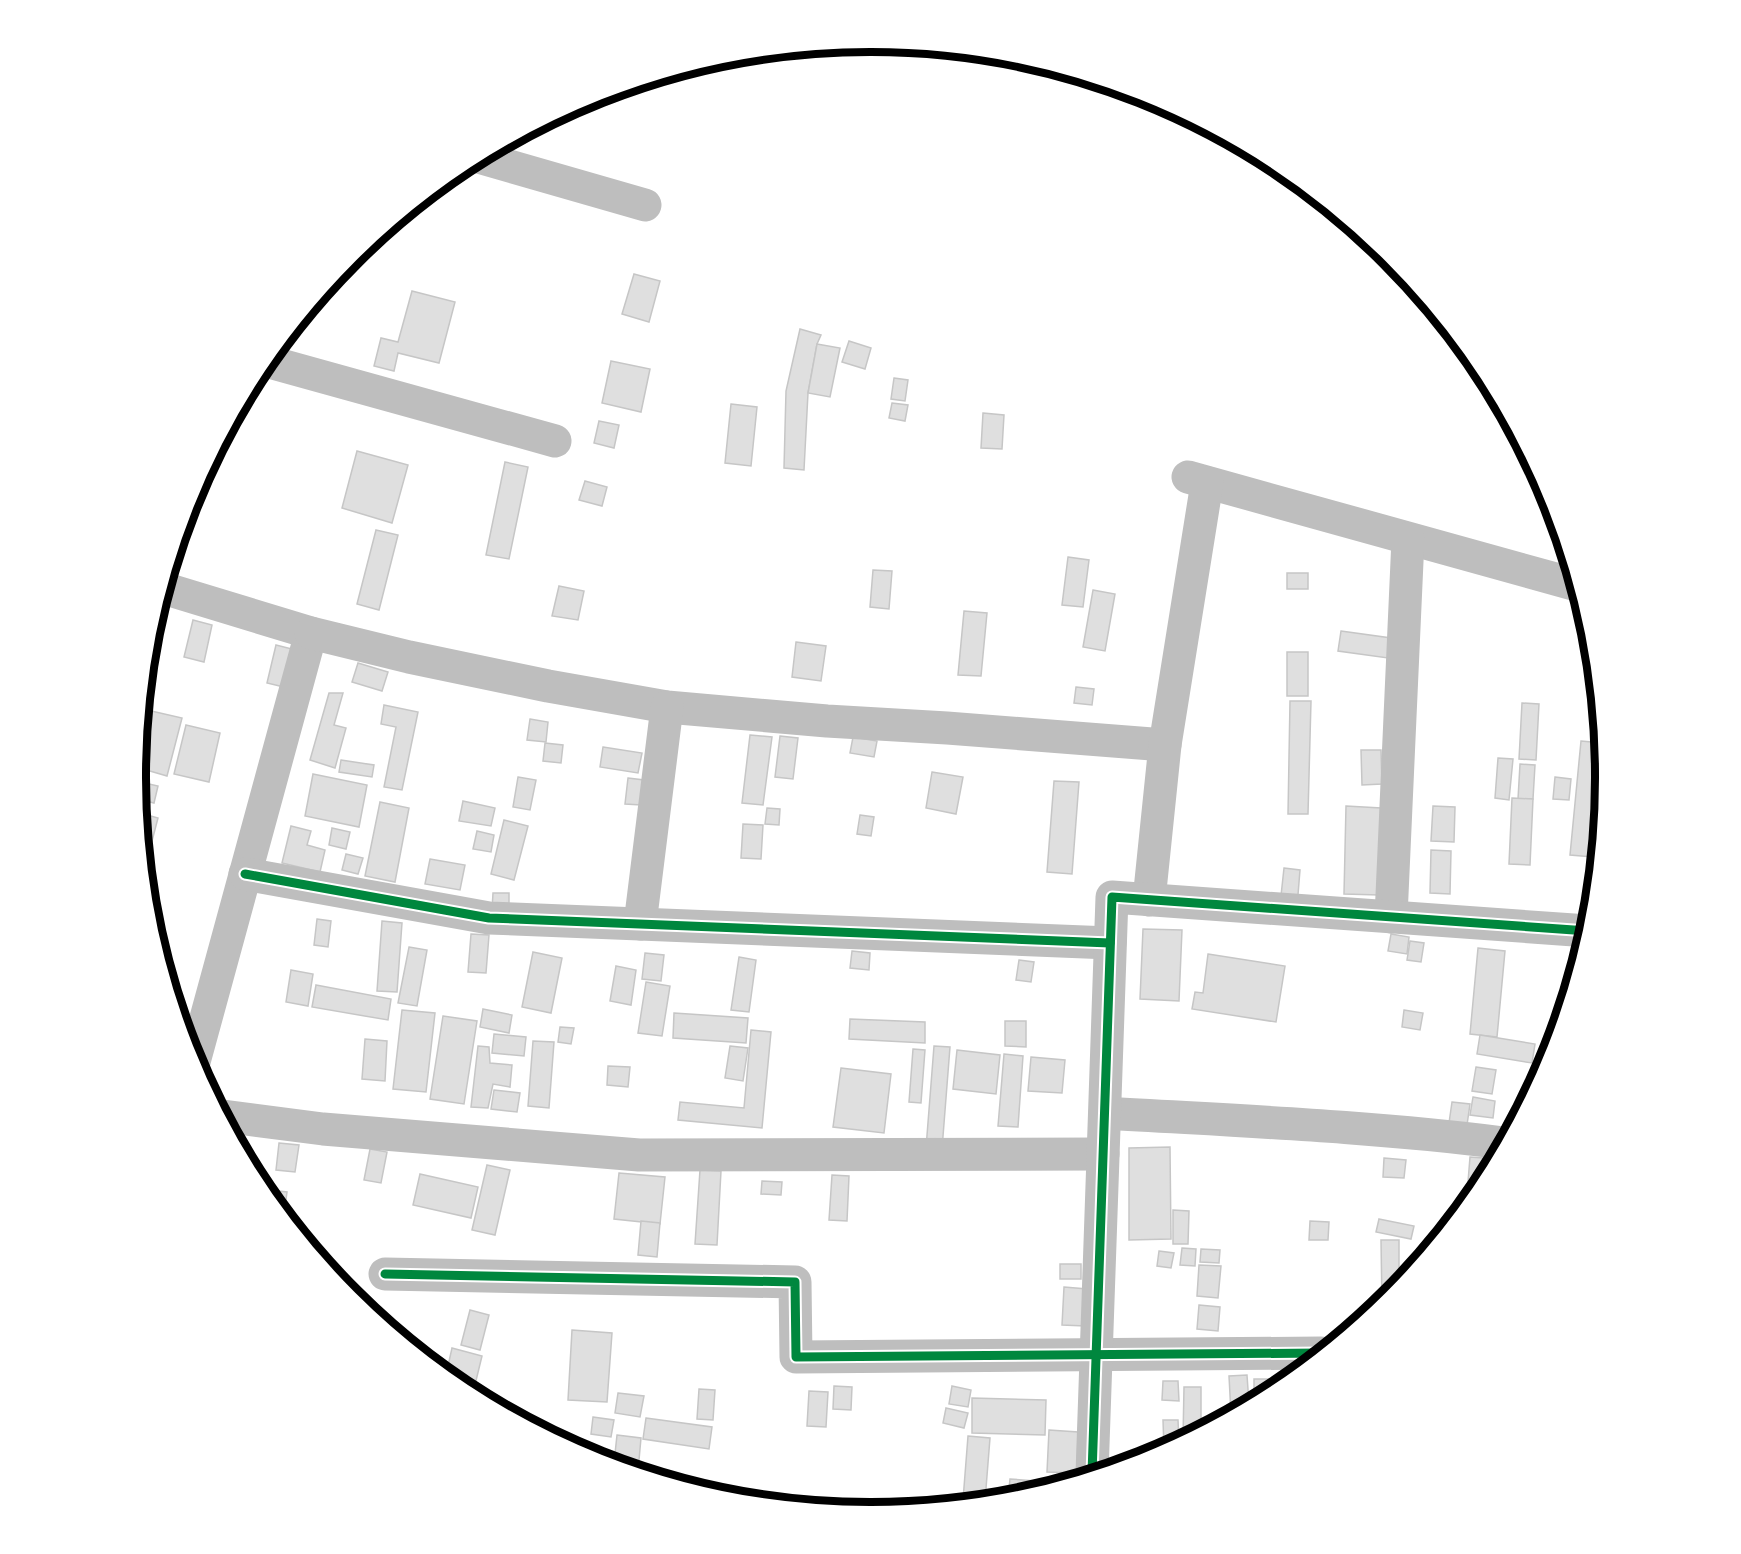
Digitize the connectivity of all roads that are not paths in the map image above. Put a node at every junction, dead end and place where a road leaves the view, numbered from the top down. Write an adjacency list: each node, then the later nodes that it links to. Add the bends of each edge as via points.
1 (491, 161): 2 (street)
2 (645, 205)
3 (276, 364): 4 (street)
4 (555, 441)
5 (1408, 539): 6 (street); 10 (street, via 1198,480); 13 (street)
6 (1568, 583)
7 (171, 590): 8 (street)
8 (311, 633): 9 (street, via 548,686); 11 (street)
9 (667, 707): 10 (street); 14 (street)
10 (1165, 745): 12 (street)
11 (245, 874): 14 (street, via 489,918); 17 (street)
12 (1149, 900): 13 (street); 16 (street, via 1112,897)
13 (1391, 917): 15 (street)
14 (640, 924): 16 (street)
15 (1578, 931)
16 (1110, 943): 18 (street)
17 (198, 1047)
18 (1105, 1113): 20 (street); 21 (street)
19 (232, 1117): 21 (street, via 323,1129 639,1155)
20 (1496, 1142)
21 (1103, 1154): 24 (street)
22 (385, 1274): 24 (street, via 795,1282 796,1358)
23 (1310, 1353): 24 (street)
24 (1096, 1355): 25 (street)
25 (1092, 1466)

